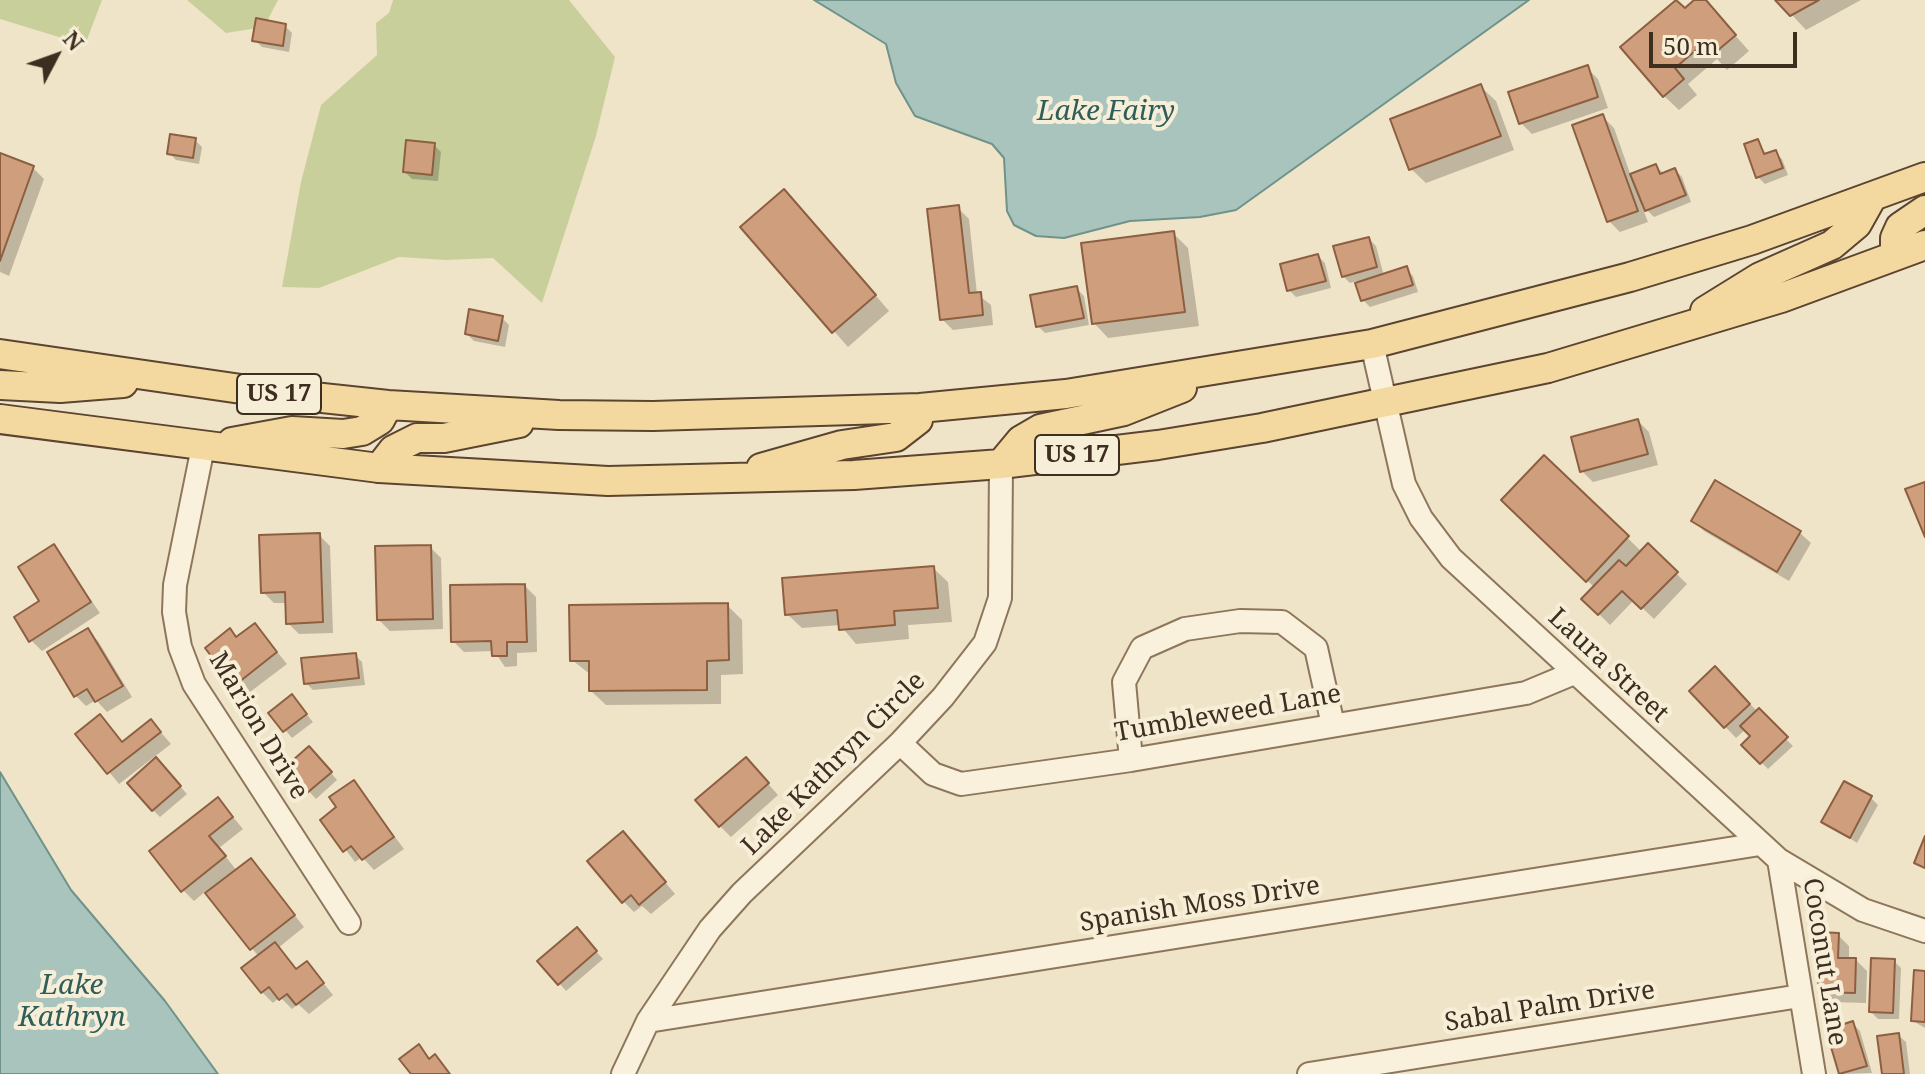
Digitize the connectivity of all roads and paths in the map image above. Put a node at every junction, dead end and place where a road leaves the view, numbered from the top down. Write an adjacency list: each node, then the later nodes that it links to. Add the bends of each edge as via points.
1 (1925, 177): 2 (main road, US 17)
2 (1871, 199): 6 (main road, via 1857,224 1832,245 1760,277); 7 (main road, US 17, via 1606,284)
3 (1925, 210): 5 (main road, via 1900,227)
4 (1925, 245): 5 (main road, US 17)
5 (1895, 256): 6 (main road, US 17)
6 (1671, 333): 12 (main road, US 17, via 1548,368)
7 (1372, 344): 9 (main road, US 17); 12 (street, Laura Street)
8 (0, 354): 10 (main road, US 17)
9 (1227, 370): 14 (main road, US 17, via 1066,394); 18 (main road, via 1124,411 1040,429 1021,440)
10 (171, 380): 11 (main road, via 60,388); 13 (main road, US 17)
11 (0, 385)
12 (1384, 404): 18 (main road, US 17, via 1158,445); 21 (street, Laura Street, via 1404,484 1421,518 1451,558)
13 (388, 405): 15 (main road, US 17); 17 (main road, via 380,420 362,431 292,431)
14 (920, 408): 15 (main road, US 17); 20 (main road, via 918,420 896,437 842,445)
15 (559, 415): 19 (main road, via 444,438 417,438 393,450)
16 (0, 419): 17 (main road, US 17)
17 (203, 447): 19 (main road, US 17); 27 (street, Marion Drive, via 175,585 180,647 194,684)
18 (1001, 464): 20 (main road, US 17); 23 (street, Lake Kathryn Circle, via 1000,598 994,621 971,664)
19 (379, 468): 20 (main road, US 17, via 608,481)
20 (718, 480)
21 (1574, 673): 22 (street, Tumbleweed Lane, via 1526,693); 25 (street, Laura Street)
22 (1333, 725): 24 (street, Tumbleweed Lane); 24 (street, via 1316,648 1282,622 1240,621 1185,629 1142,648 1124,682)
23 (900, 743): 24 (street, Tumbleweed Lane, via 933,774 961,784); 30 (street, Lake Kathryn Circle, via 718,920)
24 (1131, 760)
25 (1760, 844): 26 (street, Laura Street); 30 (street, Spanish Moss Drive)
26 (1779, 860): 28 (street, Laura Street, via 1863,910); 29 (street, Coconut Lane)
27 (349, 923)
28 (1925, 931)
29 (1800, 996): 32 (street, Sabal Palm Drive); 33 (street, Coconut Lane)
30 (648, 1021): 31 (street, Lake Kathryn Circle)
31 (623, 1074)
32 (1309, 1074)
33 (1814, 1074)

